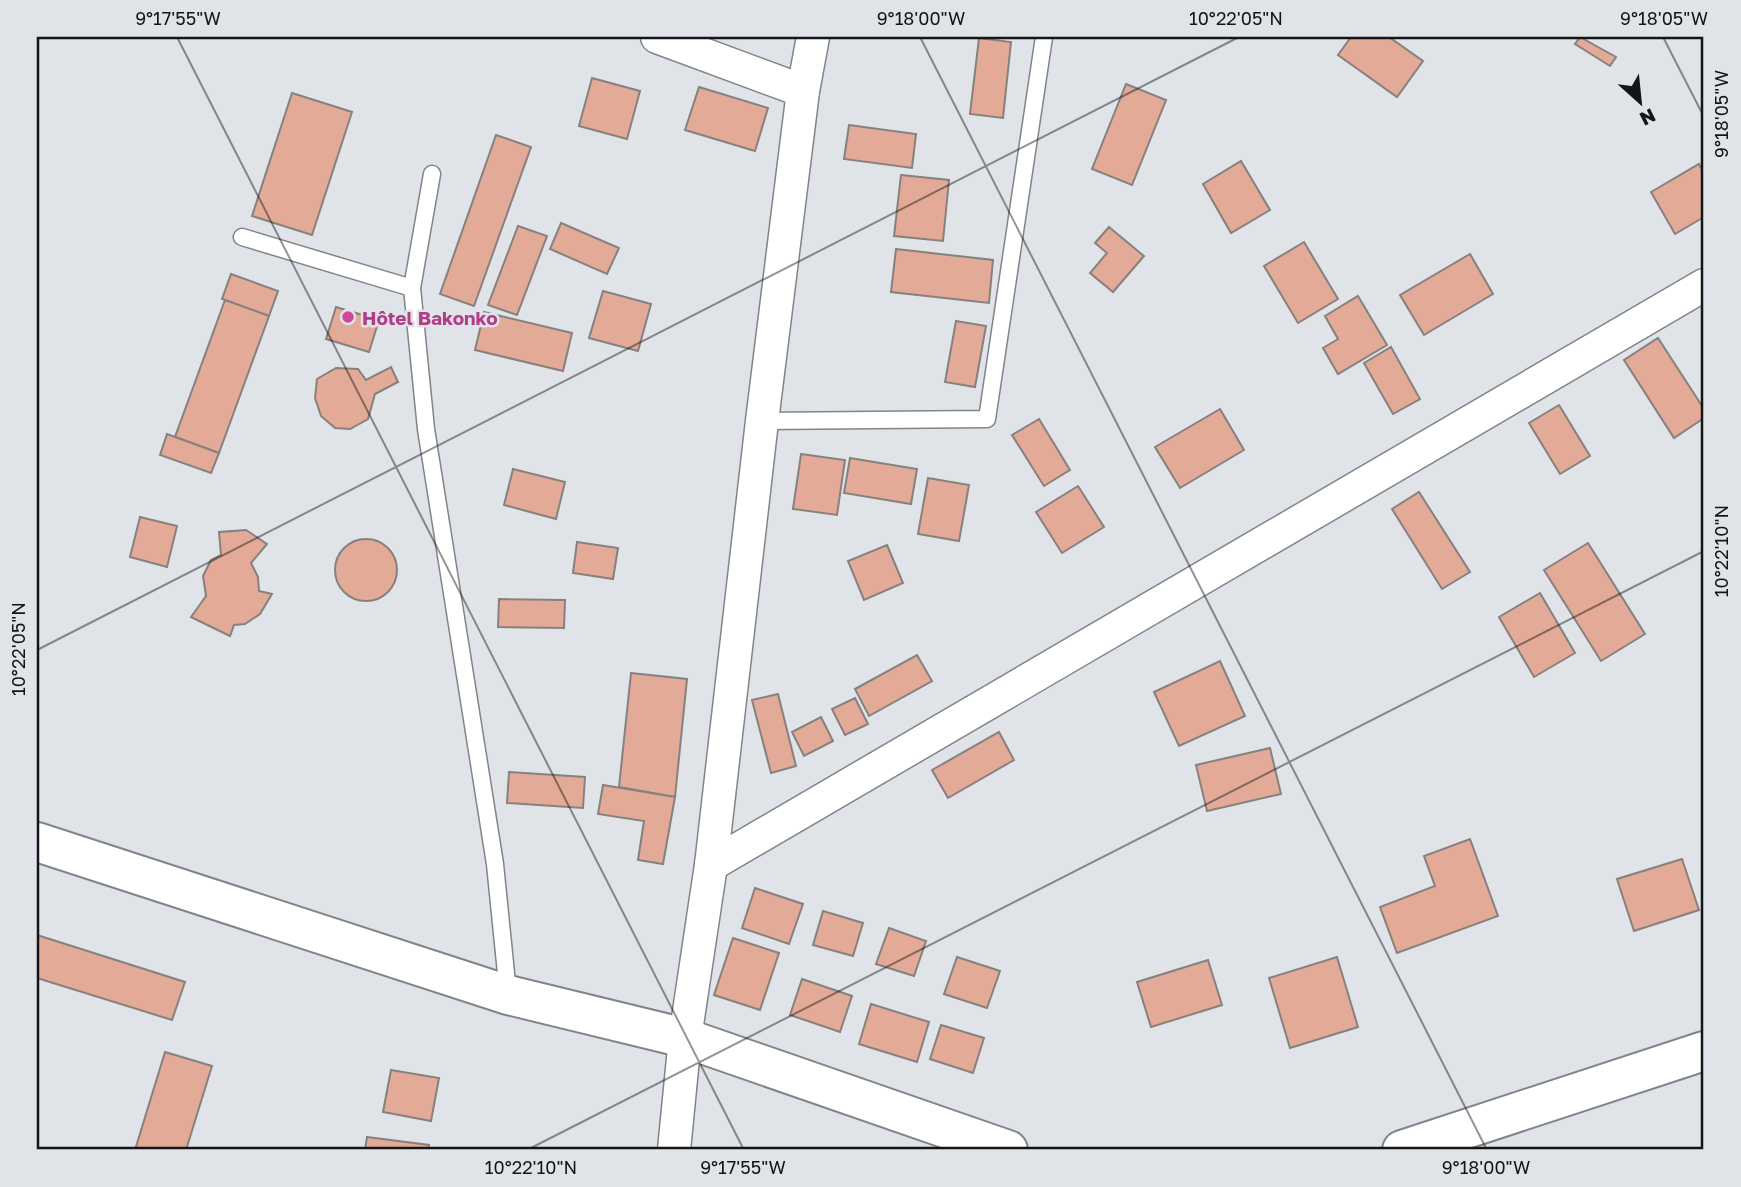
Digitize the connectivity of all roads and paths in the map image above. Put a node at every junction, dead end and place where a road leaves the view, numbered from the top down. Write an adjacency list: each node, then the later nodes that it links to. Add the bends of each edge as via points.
1 (657, 37): 4 (street)
2 (813, 37): 4 (street)
3 (1044, 37): 9 (lane, via 986,419)
4 (803, 91): 9 (street)
5 (432, 174): 8 (lane)
6 (242, 237): 8 (lane)
7 (1704, 285): 11 (street)
8 (412, 288): 12 (lane, via 426,429 495,864)
9 (762, 421): 11 (street)
10 (37, 842): 12 (main road)
11 (711, 865): 13 (street)
12 (508, 995): 13 (main road)
13 (685, 1038): 15 (street); 16 (main road)
14 (1704, 1051): 17 (main road)
15 (674, 1150)
16 (1008, 1150)
17 (1402, 1150)

